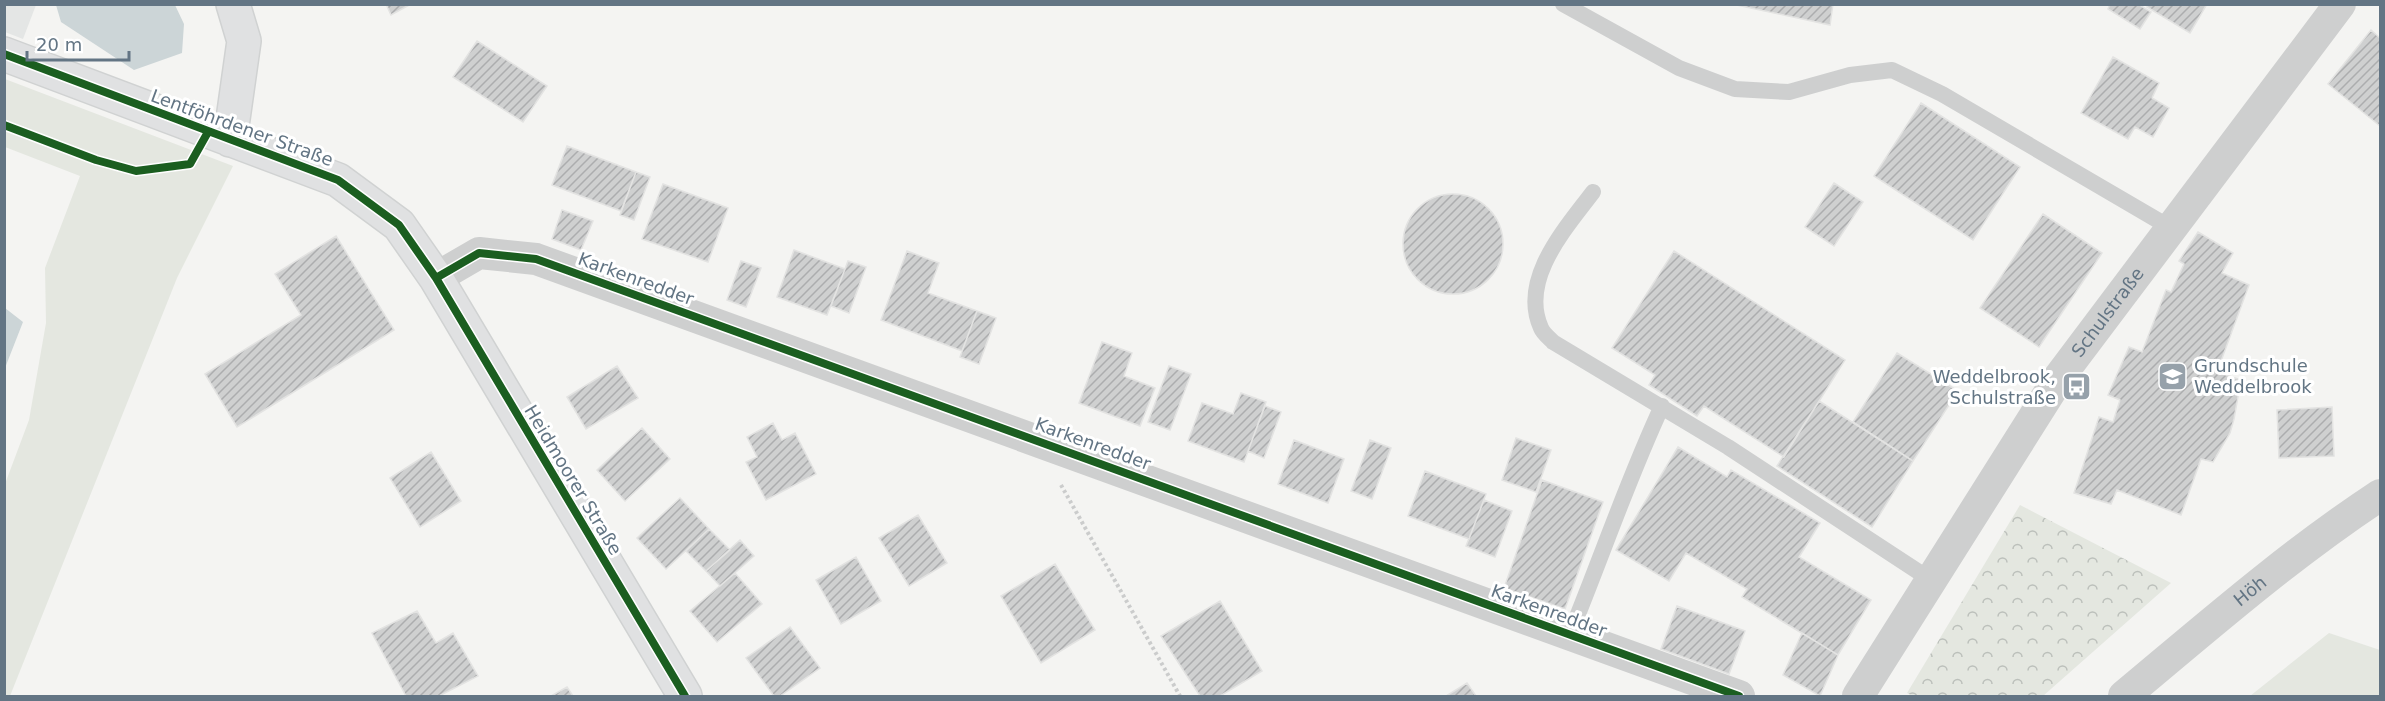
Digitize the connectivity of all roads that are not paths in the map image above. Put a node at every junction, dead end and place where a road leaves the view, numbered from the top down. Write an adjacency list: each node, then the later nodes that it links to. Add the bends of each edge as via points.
1 (232, 4): 5 (street, via 244,42)
2 (1563, 4): 7 (lane, via 1679,68 1735,89 1789,92 1850,75 1892,70 1942,94)
3 (2340, 4): 7 (street, Schulstraße)
4 (4, 54): 5 (street, Lentföhrdener Straße)
5 (230, 140): 8 (street, Lentföhrdener Straße, via 338,180 399,225)
6 (1593, 192): 9 (lane, via 1563,232 1539,274 1535,299 1541,328 1553,342 1581,361)
7 (2171, 228): 11 (street, Schulstraße, via 2060,376)
8 (436, 278): 12 (street, Karkenredder, via 479,253 536,259); 13 (street, Heidmoorer Straße)
9 (1662, 406): 11 (lane); 12 (lane, via 1623,494)
10 (2380, 495): 16 (street, Höh, via 2331,527)
11 (1931, 580): 15 (street, Schulstraße)
12 (1570, 634): 14 (street, Karkenredder)
13 (685, 696)
14 (1739, 696)
15 (1858, 696)
16 (2124, 696)

